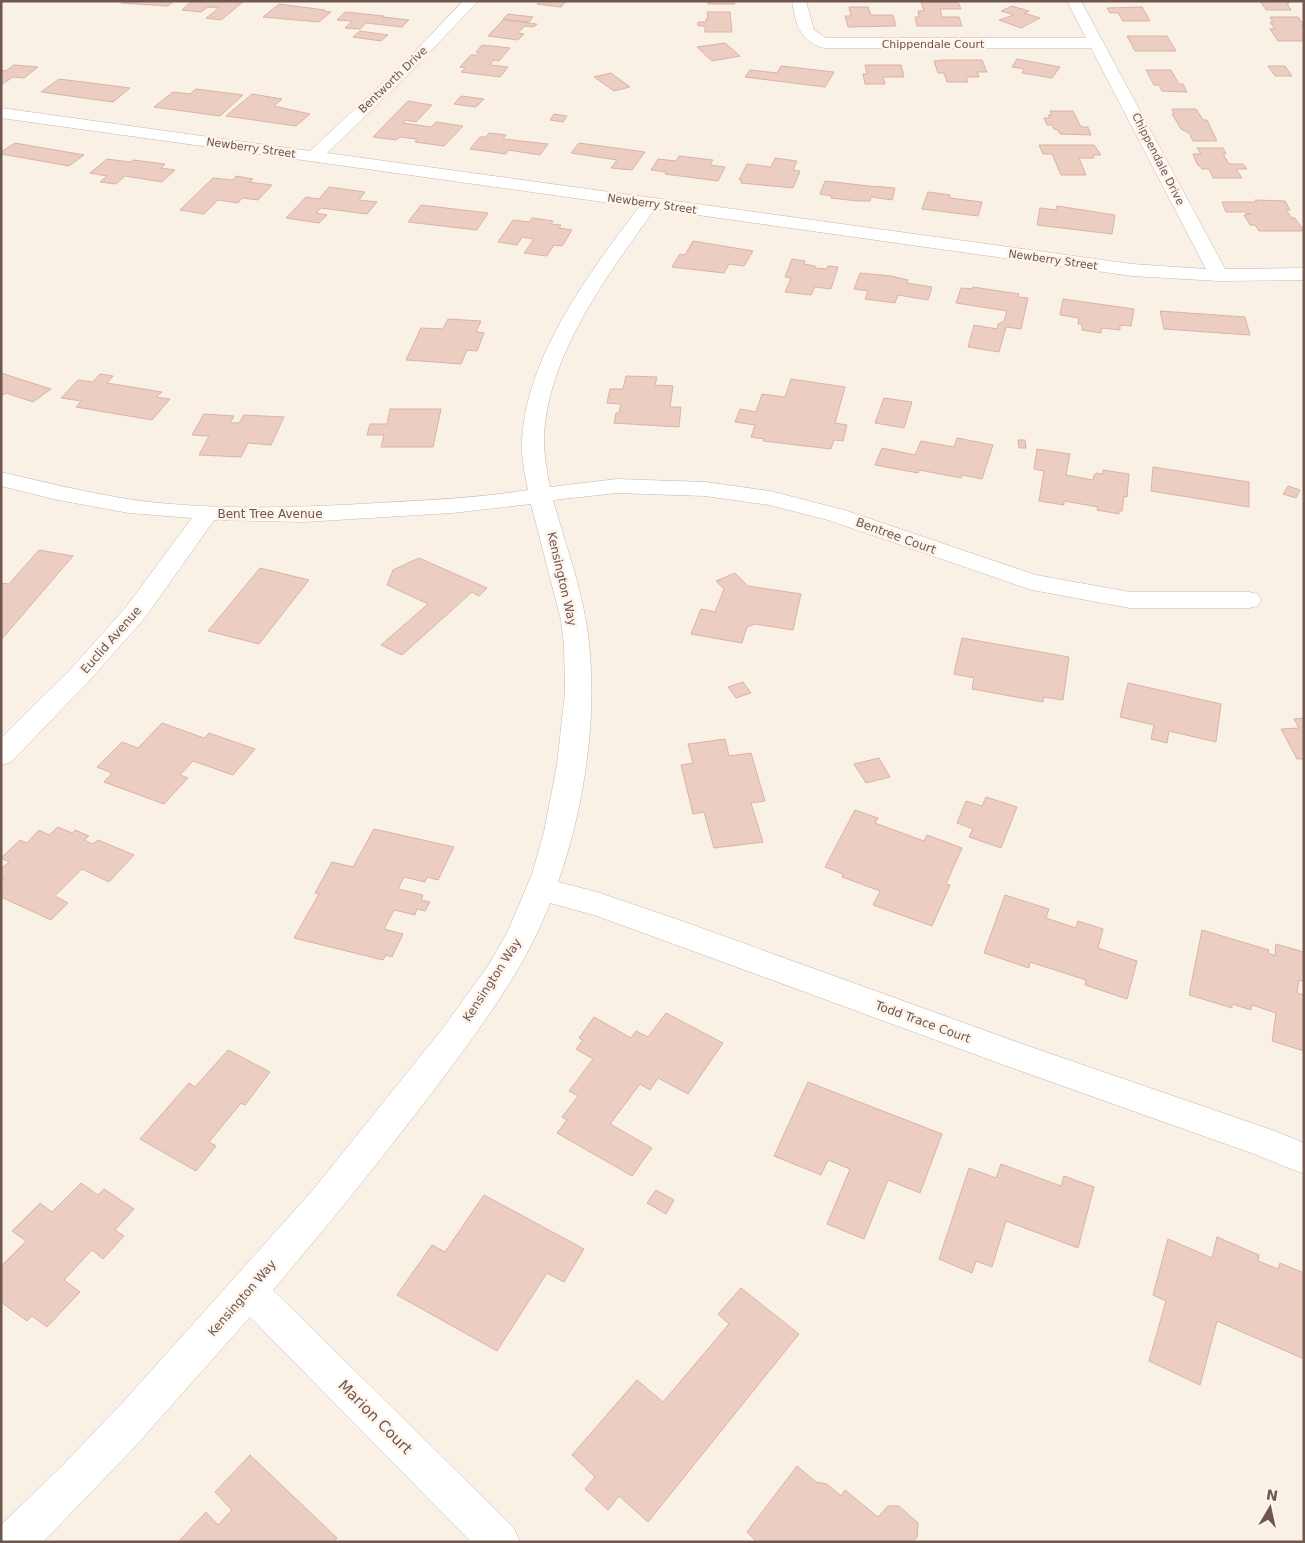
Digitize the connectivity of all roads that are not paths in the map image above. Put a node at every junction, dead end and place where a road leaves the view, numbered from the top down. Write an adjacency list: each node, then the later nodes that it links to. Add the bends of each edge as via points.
1 (799, 1): 5 (street, Chippendale Court, via 806,32 814,40 824,43)
2 (1074, 1): 5 (street, Chippendale Drive)
3 (451, 2): 4 (street)
4 (469, 3): 7 (street, Bentworth Drive, via 406,69)
5 (1096, 43): 10 (street, Chippendale Drive)
6 (1, 113): 7 (street, Newberry Street)
7 (313, 157): 8 (street, Newberry Street)
8 (650, 204): 10 (street, Newberry Street, via 1132,270); 12 (street, Kensington Way, via 590,291 564,336 550,369 533,438 534,465)
9 (1304, 274): 10 (street, Newberry Street)
10 (1219, 275)
11 (1, 480): 13 (street, Bent Tree Avenue, via 93,500)
12 (542, 496): 13 (street, Bent Tree Avenue, via 368,512); 14 (street, Bentree Court, via 617,486 738,493 836,515 1041,584 1130,600); 16 (street, Kensington Way, via 569,599 580,686 567,790 549,868)
13 (207, 514): 15 (street, Euclid Avenue, via 135,613 79,676)
14 (1249, 600)
15 (1, 754)
16 (540, 890): 17 (street, Todd Trace Court, via 597,904 671,930); 18 (street, Kensington Way, via 512,953 483,998 332,1195)
17 (1304, 1159)
18 (250, 1292): 19 (street, Kensington Way, via 113,1442); 20 (street, Marion Court)
19 (13, 1542)
20 (500, 1542)

